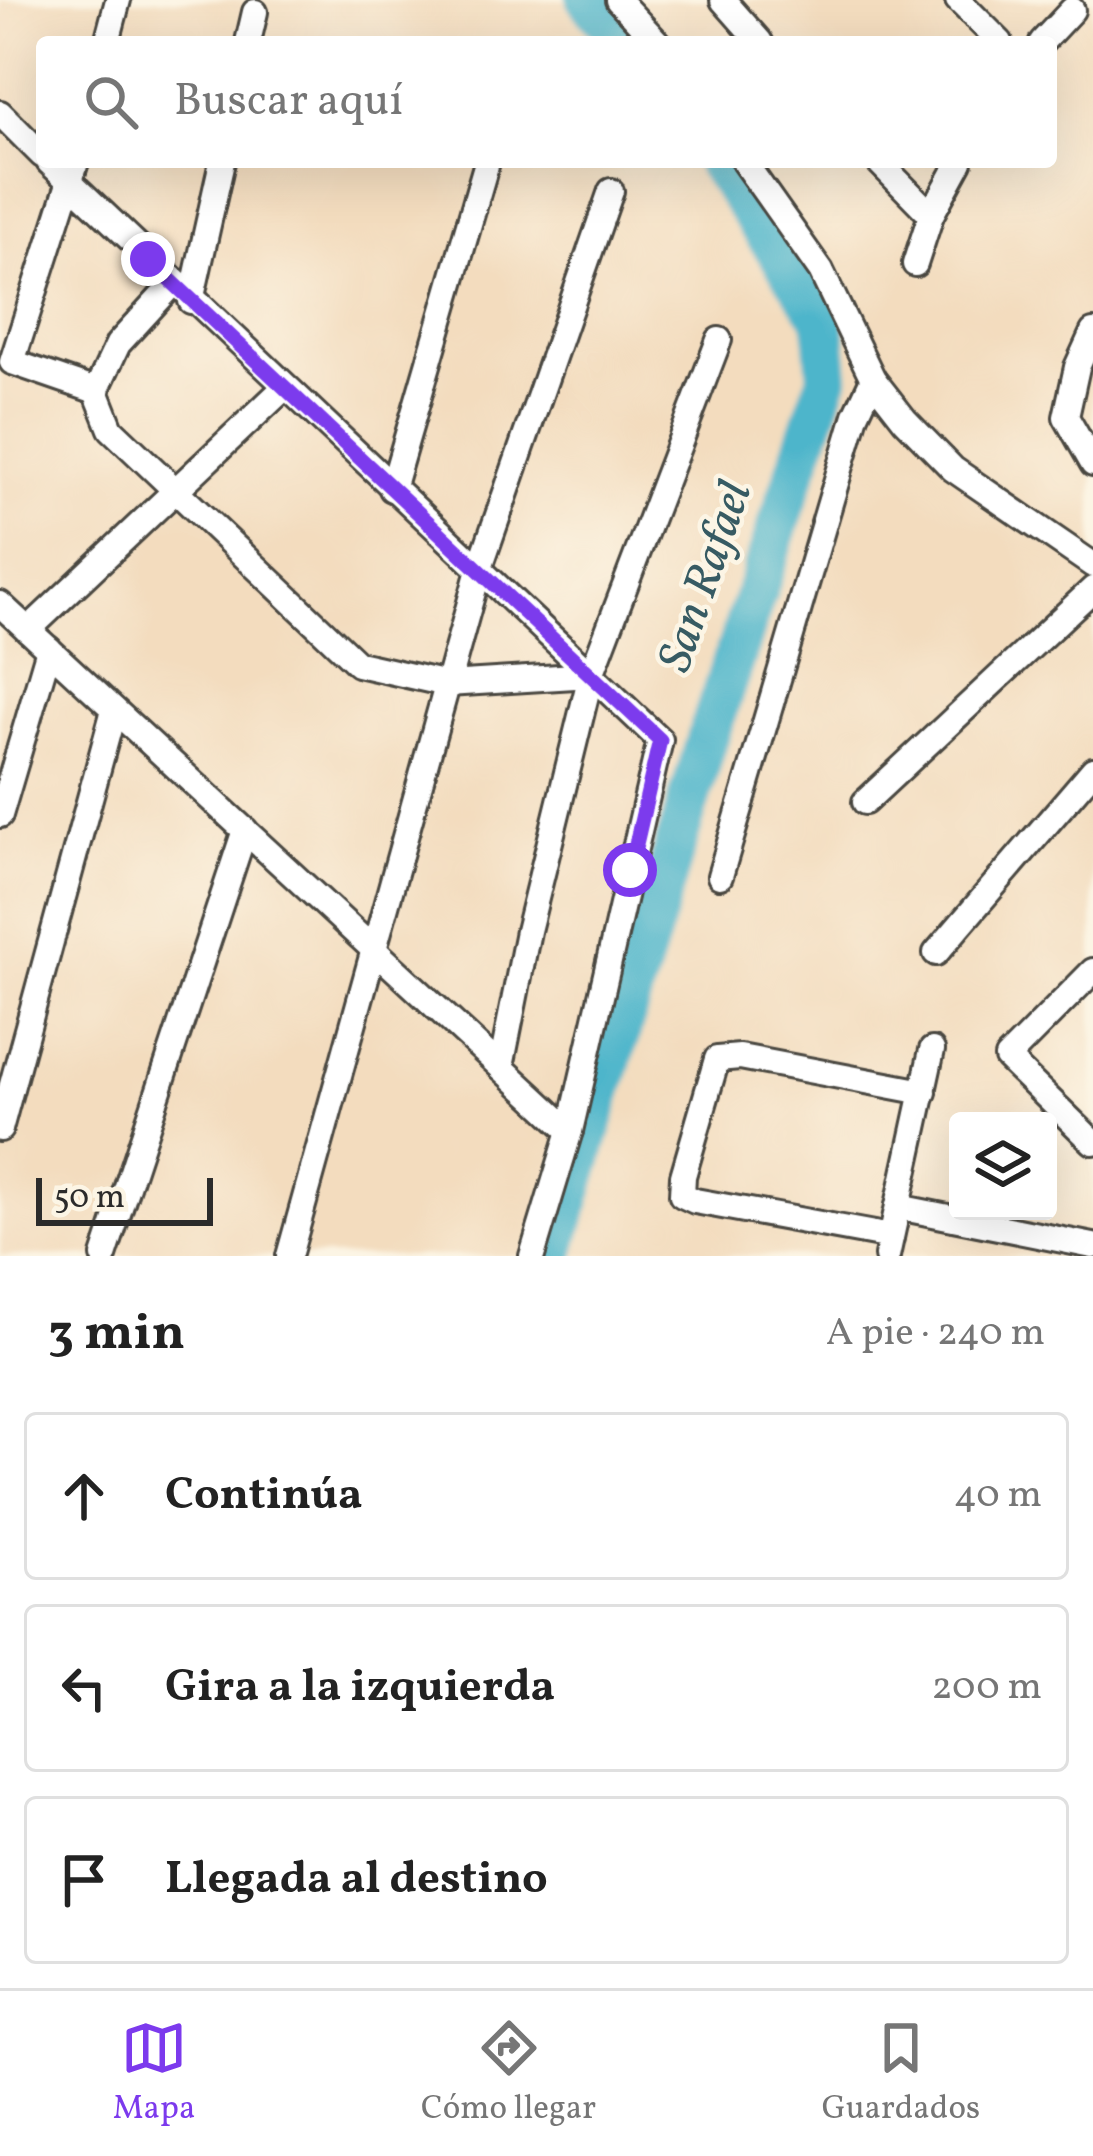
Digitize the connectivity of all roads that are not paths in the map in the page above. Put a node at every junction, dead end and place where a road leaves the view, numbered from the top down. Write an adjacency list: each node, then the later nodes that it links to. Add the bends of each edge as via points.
1 (118, 0): 7 (street)
2 (618, 0): 9 (street)
3 (723, 0): 10 (street)
4 (958, 0): 11 (street)
5 (1072, 10): 12 (street)
6 (255, 12): 8 (street)
7 (109, 36)
8 (249, 36)
9 (651, 36)
10 (755, 36)
11 (994, 36)
12 (1048, 36)
13 (0, 113): 14 (street)
14 (36, 149)
15 (219, 168): 24 (street)
16 (485, 168): 32 (street)
17 (747, 168): 28 (street, via 821,272)
18 (885, 168): 22 (street)
19 (957, 168): 22 (street)
20 (73, 172): 24 (street); 27 (street)
21 (611, 191): 35 (street)
22 (932, 215): 23 (street)
23 (915, 264)
24 (182, 293): 29 (street); 30 (street, via 118,344)
25 (1093, 332): 31 (street, via 1066,417)
26 (719, 340): 40 (street)
27 (6, 371): 30 (street)
28 (873, 379): 34 (street, via 953,469); 47 (street)
29 (284, 388): 32 (street); 33 (street)
30 (97, 391): 33 (street, via 110,429)
31 (1093, 464)
32 (392, 489): 35 (street)
33 (175, 490): 38 (street); 41 (street, via 358,664)
34 (1093, 565)
35 (478, 570): 40 (street); 41 (street)
36 (1093, 589): 44 (street)
37 (0, 604): 38 (street)
38 (28, 630): 39 (street)
39 (49, 649): 42 (street); 45 (street)
40 (591, 675): 41 (street); 52 (street); 55 (street, via 660,740)
41 (447, 684): 48 (street)
42 (114, 710): 46 (street); 54 (street)
43 (1093, 770): 49 (street)
44 (865, 802)
45 (0, 815)
46 (245, 830): 48 (street); 60 (street)
47 (720, 876)
48 (374, 950): 52 (street); 61 (street)
49 (936, 953)
50 (1093, 971): 56 (street, via 1007,1058)
51 (932, 1050): 53 (street)
52 (501, 1067): 55 (street)
53 (924, 1092): 57 (street); 59 (street, via 717,1058 682,1176 682,1195 695,1201)
54 (0, 1129)
55 (570, 1131): 62 (street)
56 (1093, 1142)
57 (898, 1207): 58 (street); 59 (street)
58 (1093, 1246)
59 (889, 1247)
60 (104, 1256)
61 (290, 1256)
62 (532, 1256)

